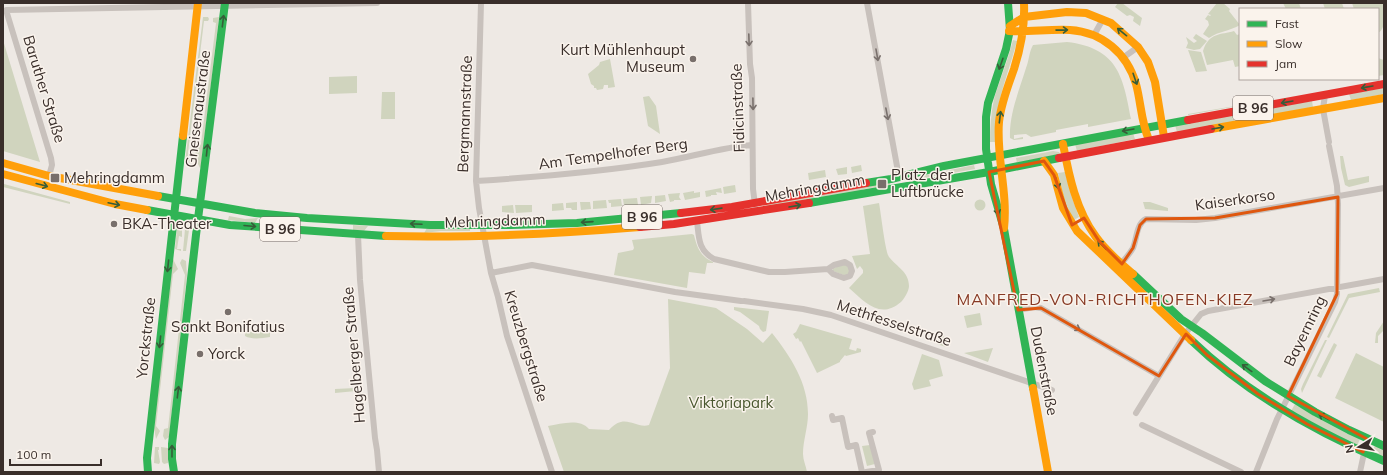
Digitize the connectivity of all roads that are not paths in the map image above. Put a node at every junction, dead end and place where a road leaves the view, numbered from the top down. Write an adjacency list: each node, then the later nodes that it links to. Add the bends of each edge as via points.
1 (368, 3): 2 (street); 9 (street)
2 (377, 3)
3 (481, 3): 37 (street, Bergmannstraße)
4 (748, 3): 26 (street, Fidicinstraße, one-way to 26, via 754,137)
5 (867, 3): 36 (street, one-way to 36)
6 (1008, 3): 12 (main road)
7 (1024, 3): 10 (main road)
8 (197, 4): 9 (street); 35 (street, Baruther Straße, via 6,10 51,158); 44 (main road, Gneisenaustraße)
9 (225, 4): 43 (main road, Gneisenaustraße, one-way to 9)
10 (1024, 17): 11 (main road, via 1067,12 1086,13); 12 (main road); 13 (main road)
11 (1104, 19): 14 (street); 15 (main road, one-way to 11)
12 (1010, 29): 13 (main road); 29 (main road, one-way to 29, via 984,126)
13 (1023, 32): 14 (main road, one-way to 14, via 1072,30); 27 (main road, one-way to 13, via 1001,108 1017,60)
14 (1094, 35): 16 (main road, via 1109,43)
15 (1138, 47): 16 (street); 21 (main road, via 1153,75)
16 (1124, 57): 22 (main road, one-way to 22, via 1136,84)
17 (1384, 84): 18 (main road, B 96, one-way to 18)
18 (1325, 95): 20 (street, Bayernring); 21 (main road, B 96, one-way to 21)
19 (1384, 98): 20 (main road, B 96)
20 (1323, 109): 23 (main road, B 96, one-way to 20); 41 (street, Bayernring)
21 (1162, 124): 22 (main road, B 96); 23 (main road)
22 (1144, 127): 24 (main road); 25 (main road, B 96, one-way to 25)
23 (1164, 137): 24 (main road, B 96)
24 (1149, 140): 28 (main road, B 96)
25 (1063, 144): 27 (main road, B 96); 28 (main road)
26 (752, 145): 37 (street, Am Tempelhofer Berg, via 663,162 566,175); 42 (street, Fidicinstraße)
27 (1000, 156): 29 (main road, B 96); 32 (main road)
28 (1065, 156): 30 (main road, B 96); 49 (main road, via 1073,190)
29 (987, 158): 33 (main road); 36 (main road, Mehringdamm / B 96)
30 (1044, 161): 32 (main road, B 96); 52 (main road, one-way to 52, via 1054,175 1063,208)
31 (3, 163): 35 (main road, Mehringdamm / B 96)
32 (1002, 169): 33 (main road, B 96); 54 (main road, Dudenstraße, via 1006,215)
33 (989, 172): 38 (main road, Mehringdamm / B 96); 54 (main road, Dudenstraße, one-way to 54)
34 (3, 174): 45 (main road, Mehringdamm / B 96, one-way to 45, via 82,196)
35 (49, 176): 40 (main road, Mehringdamm / B 96)
36 (899, 177): 38 (main road); 42 (main road, Mehringdamm / B 96)
37 (476, 181): 53 (street, Bergmannstraße)
38 (900, 187): 47 (main road, Mehringdamm / B 96, one-way to 38)
39 (1384, 188): 41 (street, Kaiserkorso)
40 (147, 194): 44 (main road, Mehringdamm / B 96); 45 (main road)
41 (1338, 196): 57 (street, Kaiserkorso, via 1215,218 1146,219 1140,225 1133,248); 61 (street, Bayernring)
42 (755, 203): 47 (street, Fidicinstraße); 53 (main road, Mehringdamm / B 96, one-way to 53, via 612,220)
43 (201, 204): 44 (main road, Mehringdamm / B 96); 46 (main road, Mehringdamm / B 96); 48 (main road, Gneisenaustraße)
44 (174, 207): 45 (main road, Mehringdamm / B 96); 48 (main road, Mehringdamm / B 96); 79 (main road, Yorckstraße, one-way to 79, via 148,450)
45 (145, 209)
46 (226, 209): 51 (main road); 53 (main road, Mehringdamm / B 96, one-way to 46, via 307,218)
47 (757, 213): 50 (main road, Mehringdamm / B 96)
48 (199, 218): 51 (main road, Mehringdamm / B 96); 80 (main road, one-way to 48, via 172,444)
49 (1084, 218): 52 (main road); 57 (main road, one-way to 49, via 1098,241)
50 (697, 221): 56 (main road, Mehringdamm / B 96, via 613,230); 58 (street, via 702,249 714,258 769,272)
51 (224, 224): 55 (main road, Mehringdamm / B 96, one-way to 55)
52 (1072, 224): 57 (main road, via 1081,236)
53 (482, 226): 56 (street, Kreuzbergstraße)
54 (1004, 228): 62 (main road, Dudenstraße)
55 (358, 235): 56 (main road, Mehringdamm / B 96); 81 (street, Hagelberger Straße)
56 (484, 236): 59 (street, Kreuzbergstraße)
57 (1119, 266): 63 (main road); 64 (main road)
58 (828, 269)
59 (490, 273): 66 (street, Methfesselstraße, via 532,266 675,292 803,309 831,315); 82 (street, Kreuzbergstraße)
60 (1384, 279): 61 (street)
61 (1338, 288): 63 (street, one-way to 61, via 1201,314 1208,311); 68 (street, Bayernring, via 1335,302)
62 (1018, 310): 65 (street, one-way to 65, via 1041,308); 66 (main road, Dudenstraße)
63 (1191, 326): 64 (street); 68 (main road, one-way to 63)
64 (1185, 334): 65 (street); 69 (main road, via 1221,366)
65 (1159, 376): 70 (street)
66 (1031, 383): 67 (street, Methfesselstraße); 85 (main road, Dudenstraße)
67 (1052, 390)
68 (1288, 396): 69 (street, Bayernring); 74 (main road, one-way to 68)
69 (1282, 409): 76 (main road); 87 (street, Bayernring)
70 (1136, 413)
71 (832, 416): 83 (street, via 833,420 842,418 848,447 856,445)
72 (1142, 425): 86 (street)
73 (873, 432): 78 (street, via 869,433)
74 (1367, 439): 75 (main road); 76 (street)
75 (1384, 446)
76 (1363, 452): 77 (main road); 88 (street)
77 (1384, 461)
78 (879, 471): 84 (street)
79 (148, 472)
80 (174, 472)
81 (379, 472)
82 (552, 472)
83 (862, 472)
84 (866, 472)
85 (1048, 472)
86 (1241, 472)
87 (1256, 472)
88 (1360, 472)

